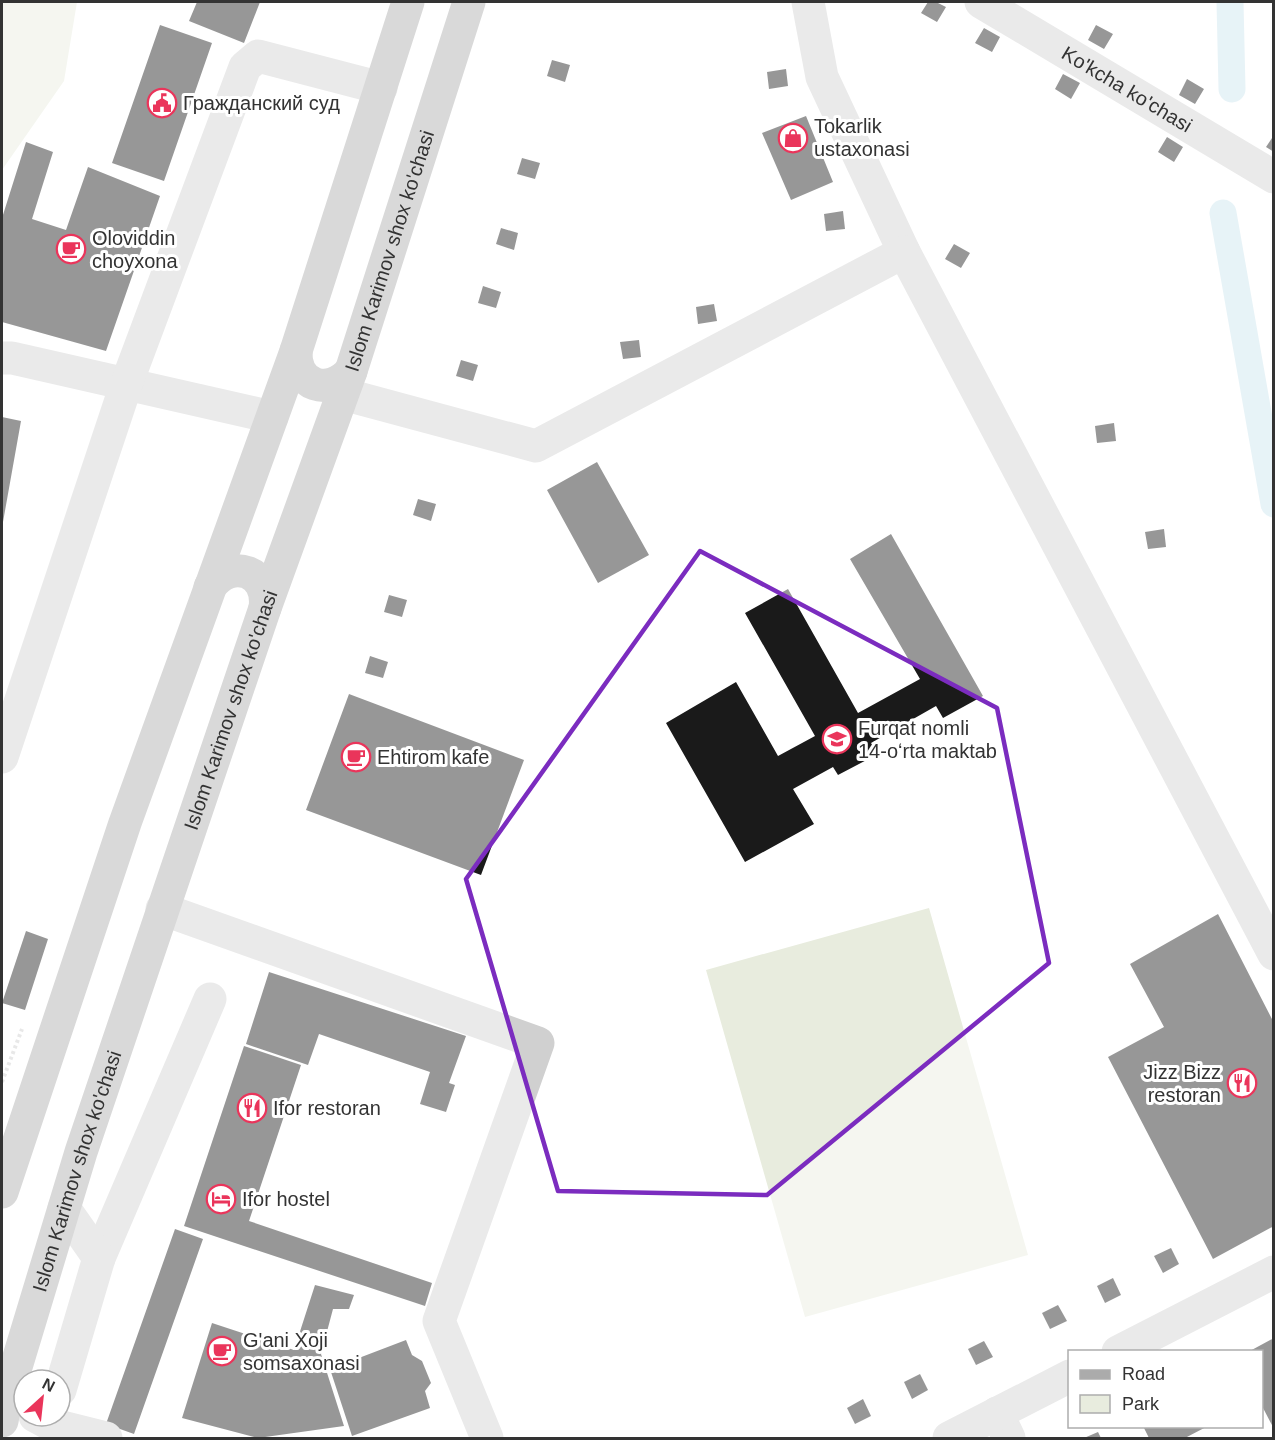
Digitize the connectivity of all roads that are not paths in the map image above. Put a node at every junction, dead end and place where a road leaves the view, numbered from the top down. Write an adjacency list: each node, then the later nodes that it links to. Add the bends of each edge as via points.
1 (408, 2): 5 (main road)
2 (469, 2): 10 (main road, Islom Karimov shox ko'chasi)
3 (808, 2): 7 (street, via 822,77)
4 (981, 2): 6 (street, Ko'kcha ko'chasi)
5 (381, 88): 8 (main road); 11 (street, via 258,56 245,67)
6 (1274, 177)
7 (904, 252): 10 (street, via 536,446); 17 (street)
8 (296, 351): 10 (main road, via 303,377 320,386); 12 (main road)
9 (2, 358): 11 (street)
10 (347, 382): 14 (main road, Islom Karimov shox ko'chasi)
11 (126, 385): 12 (street); 15 (street)
12 (272, 417): 13 (main road)
13 (210, 587): 14 (main road, via 222,574 247,572 255,576 265,591); 19 (main road, via 125,823)
14 (265, 608): 16 (main road, Islom Karimov shox ko'chasi)
15 (2, 757)
16 (162, 909): 20 (main road, Islom Karimov shox ko'chasi); 30 (street, via 538,1043 439,1321)
17 (1274, 954)
18 (210, 999): 21 (street)
19 (2, 1192)
20 (64, 1208): 21 (street); 24 (main road, Islom Karimov shox ko'chasi)
21 (99, 1258): 25 (street)
22 (1274, 1272): 23 (street)
23 (1122, 1350)
24 (36, 1368)
25 (66, 1368)
26 (1068, 1377): 27 (street)
27 (1003, 1426): 31 (street)
28 (72, 1428): 29 (street)
29 (106, 1438)
30 (487, 1438)
31 (949, 1438)

